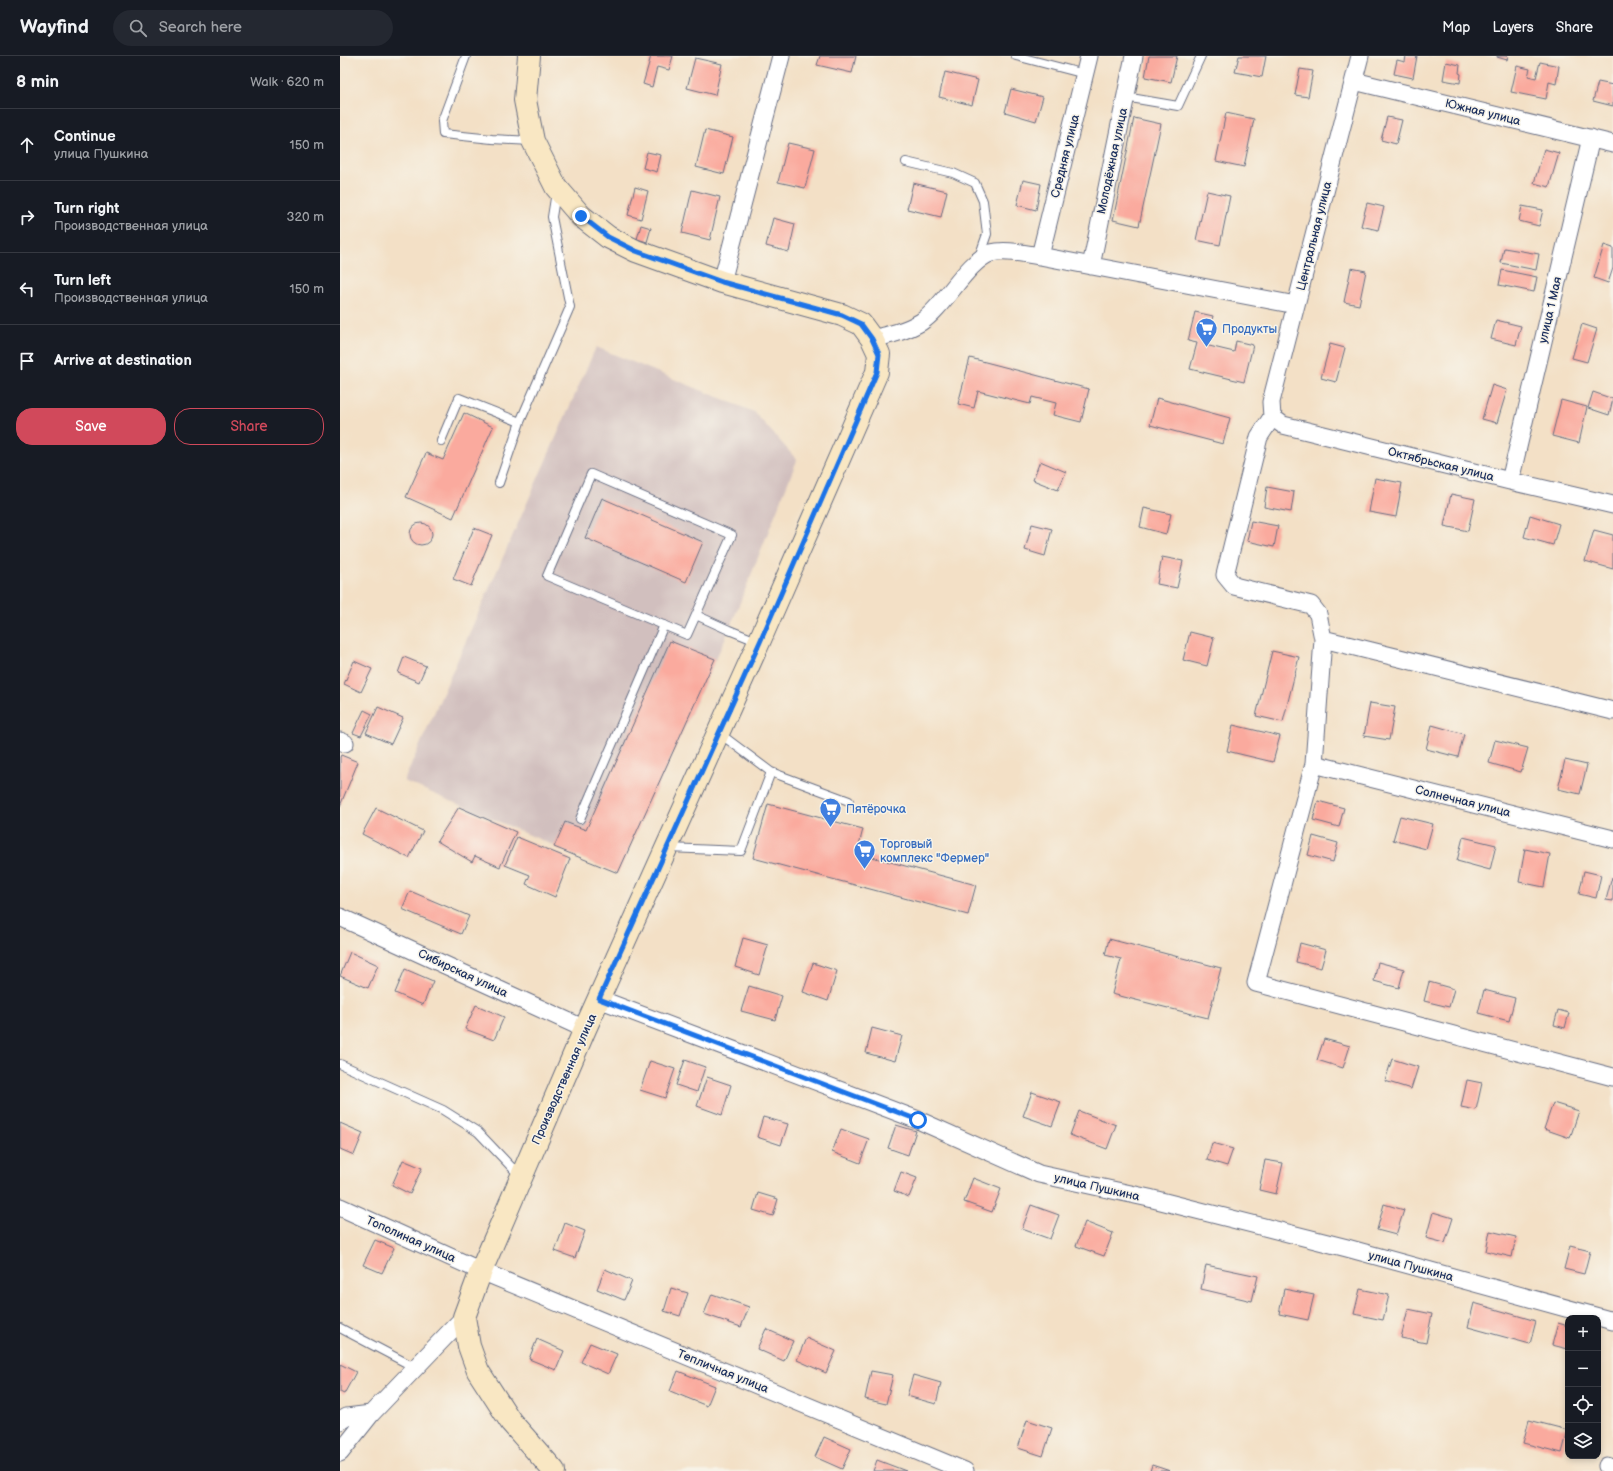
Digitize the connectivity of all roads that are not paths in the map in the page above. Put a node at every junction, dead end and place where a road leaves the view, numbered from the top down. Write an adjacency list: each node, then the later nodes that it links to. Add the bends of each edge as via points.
1 (466, 56): 13 (lane, via 442,121 443,134 492,140)
2 (529, 56): 13 (street, Производственная улица, via 525,100)
3 (780, 56): 20 (street)
4 (1016, 56): 9 (lane)
5 (1089, 56): 9 (street, Средняя улица)
6 (1134, 56): 11 (street, Молодёжная улица)
7 (1201, 56): 11 (lane, via 1178,106)
8 (1360, 56): 10 (street, Центральная улица)
9 (1085, 74): 17 (street, Средняя улица)
10 (1354, 81): 12 (street, Южная улица); 21 (street, Центральная улица)
11 (1126, 97): 19 (street, Молодёжная улица)
12 (1591, 138): 14 (street, Южная улица); 26 (street, улица 1 Мая)
13 (533, 141): 16 (street, Производственная улица)
14 (1613, 144)
15 (906, 162): 18 (lane, via 953,172 976,183 983,201 986,234)
16 (556, 187): 20 (street, Производственная улица, via 581,216 608,237 636,251); 24 (lane, via 552,217 570,307)
17 (1040, 256): 18 (street, via 992,253); 19 (street)
18 (978, 260): 22 (street, via 951,293 922,322 897,333)
19 (1091, 266): 21 (street)
20 (722, 282): 22 (street, Производственная улица, via 842,315 861,324)
21 (1296, 305): 23 (street, Центральная улица, via 1271,402)
22 (872, 339): 32 (street, Производственная улица, via 879,354 877,372)
23 (1272, 417): 26 (street, Октябрьская улица, via 1283,425); 31 (street, via 1259,437 1225,575 1234,586 1311,605 1318,614)
24 (520, 422): 25 (lane, via 459,398); 27 (lane)
25 (441, 441)
26 (1510, 481): 28 (street, Октябрьская улица)
27 (499, 483)
28 (1613, 505)
29 (696, 615): 30 (lane, via 687,635); 30 (lane, via 732,535 591,474 547,576); 32 (lane)
30 (664, 625): 38 (lane)
31 (1323, 639): 33 (street); 35 (street)
32 (760, 642): 34 (street, Производственная улица)
33 (1613, 711)
34 (719, 733): 36 (lane); 40 (street, Производственная улица)
35 (1314, 764): 39 (street, Солнечная улица); 45 (street, via 1256,983)
36 (771, 772): 37 (lane); 40 (lane, via 741,852)
37 (849, 801)
38 (580, 819)
39 (1613, 839)
40 (667, 848): 42 (street, Производственная улица)
41 (340, 917): 43 (street, Сибирская улица)
42 (599, 999): 43 (street, Производственная улица); 50 (street, улица Пушкина, via 918,1120 1040,1174 1149,1198 1347,1248)
43 (585, 1029): 46 (street, Производственная улица)
44 (340, 1064): 46 (lane, via 443,1110 478,1132)
45 (1613, 1077)
46 (521, 1177): 48 (street, Производственная улица)
47 (340, 1207): 48 (street, Тополиная улица)
48 (481, 1271): 49 (street, Производственная улица); 57 (street, Тепличная улица)
49 (464, 1317): 52 (street); 56 (street, via 469,1346 478,1371 511,1422)
50 (1613, 1321)
51 (340, 1328): 52 (lane)
52 (416, 1368): 53 (street)
53 (371, 1414): 54 (street, via 347,1417); 55 (street)
54 (340, 1421)
55 (340, 1453)
56 (554, 1471)
57 (965, 1471)

